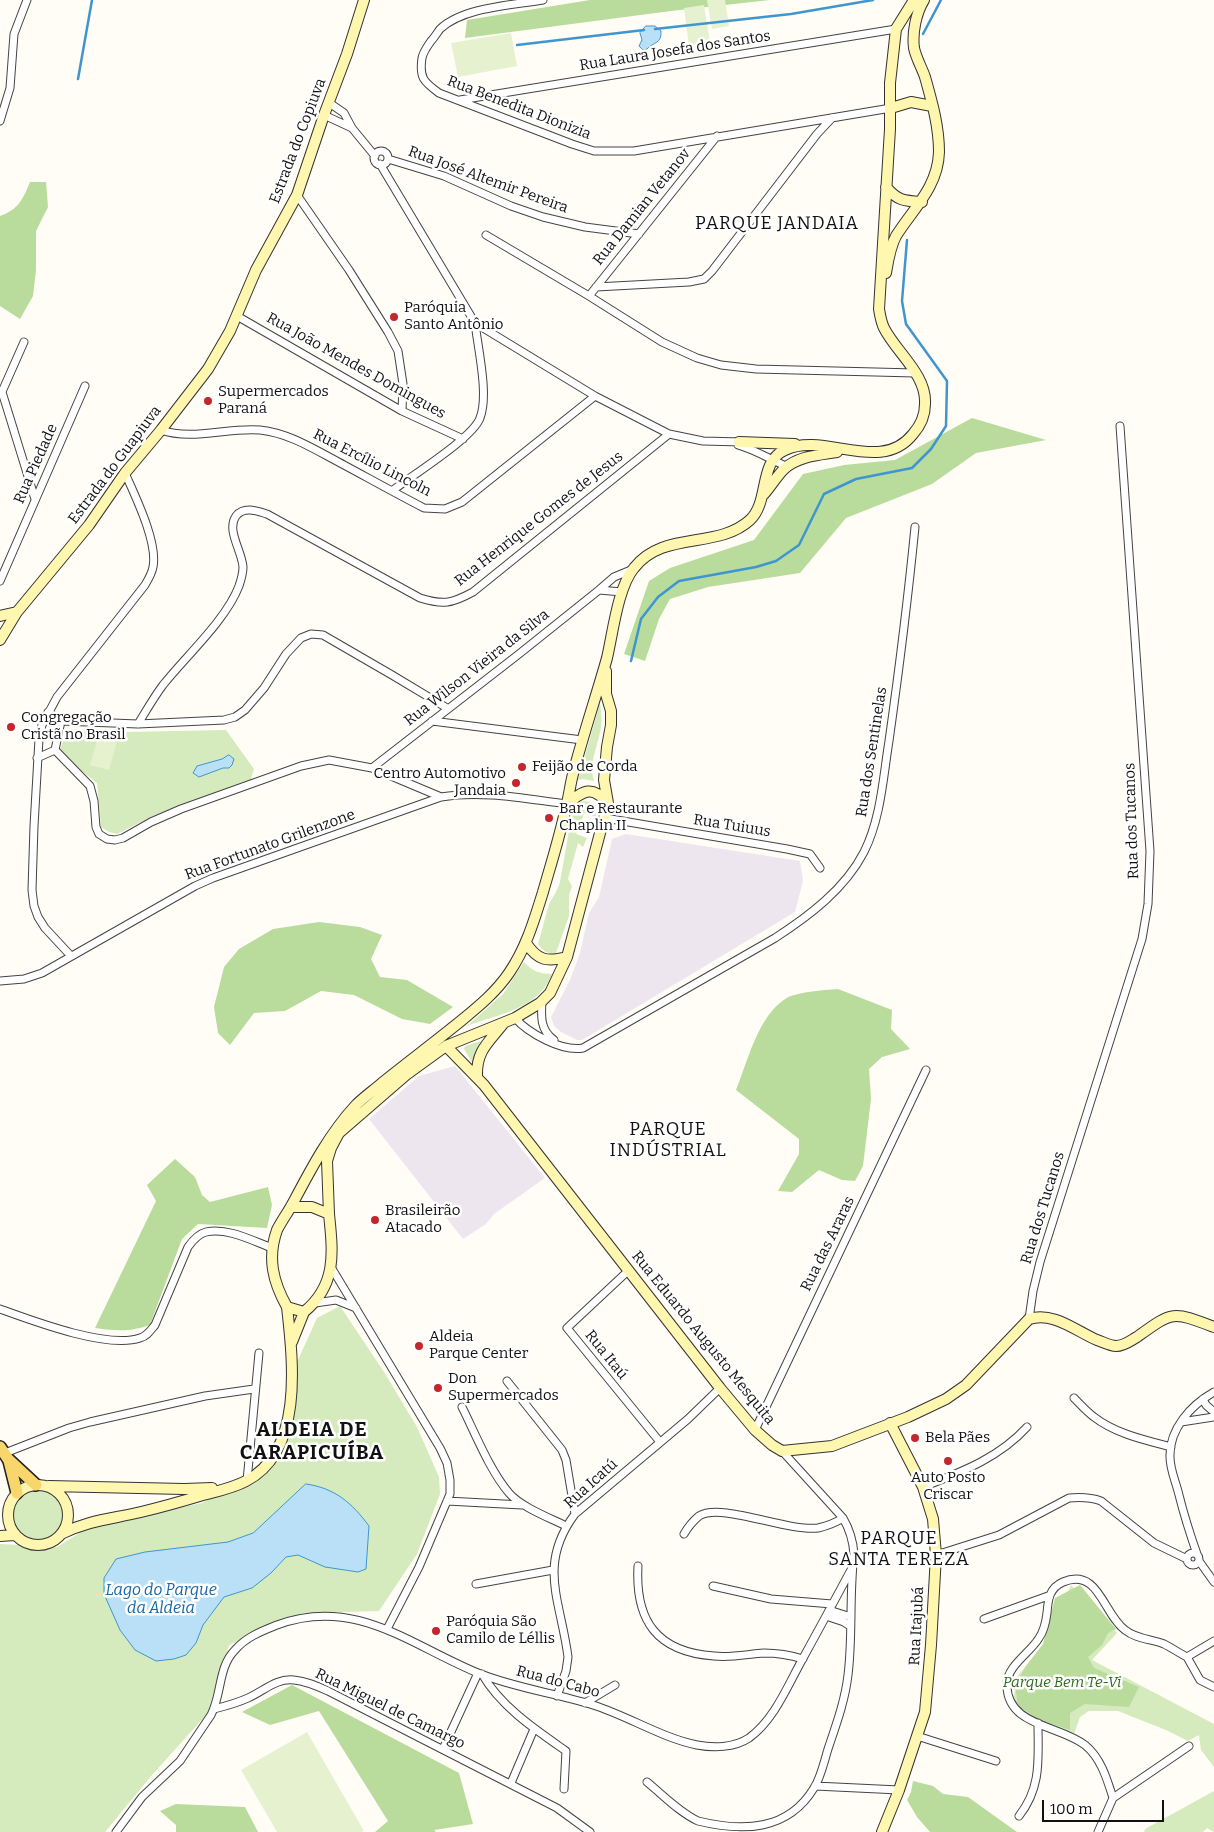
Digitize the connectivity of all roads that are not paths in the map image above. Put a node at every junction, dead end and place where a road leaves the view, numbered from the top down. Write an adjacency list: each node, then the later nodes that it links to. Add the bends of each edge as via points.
1 (27, 0): 13 (street, via 14,34 10,88)
2 (364, 0): 8 (main road, Estrada do Copiuva)
3 (543, 0): 7 (street, Rua Benedita Dionizia, via 486,9 458,18 440,29 423,53 422,78 439,93)
4 (914, 0): 6 (main road)
5 (924, 0): 9 (main road, via 915,26 914,49)
6 (896, 29): 7 (street, Rua Laura Josefa dos Santos); 10 (main road, via 890,83)
7 (459, 100): 15 (street, Rua Benedita Dionizia, via 594,150 634,151)
8 (328, 102): 11 (main road, Estrada do Copiuva); 14 (street, via 344,113)
9 (932, 106): 10 (main road, via 911,102); 21 (main road, via 938,125 939,154 933,182)
10 (891, 108): 12 (street, Rua Benedita Dionizia); 19 (main road)
11 (324, 115): 14 (street); 20 (main road, Estrada do Copiuva)
12 (832, 118): 15 (street, Rua Benedita Dionizia); 24 (street, via 704,278 689,282)
13 (0, 121)
14 (352, 128): 16 (street)
15 (717, 136): 22 (street, Rua Damian Vetanov)
16 (375, 156): 17 (street, via 382,151); 18 (street)
17 (388, 159): 18 (street); 22 (street, Rua José Altemir Pereira, via 444,176 543,217 585,227)
18 (380, 164): 28 (street)
19 (886, 187): 21 (main road, via 902,201); 26 (main road)
20 (297, 196): 27 (main road, Estrada do Copiuva, via 256,270); 34 (street, via 349,270 398,351)
21 (922, 202): 26 (main road, via 896,238)
22 (639, 234): 24 (street, Rua Damian Vetanov)
23 (486, 235): 25 (street)
24 (596, 287): 25 (street, Rua Damian Vetanov)
25 (589, 296): 30 (street, via 662,342 721,365 756,369)
26 (879, 308): 30 (main road, via 882,324 893,344)
27 (237, 316): 34 (street, Rua João Mendes Domingues); 36 (main road, Estrada do Guapiuva, via 208,369)
28 (475, 323): 33 (street); 38 (street, via 484,405 475,428)
29 (24, 342): 32 (street)
30 (915, 373): 43 (main road, via 926,401 924,416 909,440 884,451)
31 (85, 386): 49 (street, Rua Piedade)
32 (1, 394): 49 (street)
33 (594, 396): 37 (street); 47 (street, Rua Ercílio Lincoln, via 462,502 445,509 424,508)
34 (402, 410): 38 (street, Rua João Mendes Domingues)
35 (1120, 426): 95 (street, Rua dos Tucanos, via 1150,851 1148,904 1142,939 1040,1262)
36 (161, 430): 46 (main road, Estrada do Guapiuva); 47 (street, Rua Ercílio Lincoln, via 185,433 258,430 276,433 304,444)
37 (669, 434): 39 (street); 64 (street, Rua Henrique Gomes de Jesus, via 472,592 444,604 420,598 268,514 256,510 239,512 232,527 243,568 238,588 214,624 162,686)
38 (463, 439): 47 (street)
39 (725, 442): 40 (street); 44 (street, via 759,452)
40 (739, 442): 41 (main road); 42 (street)
41 (801, 445): 42 (main road); 43 (main road)
42 (783, 450): 44 (main road)
43 (852, 450): 45 (main road, via 813,456)
44 (772, 461): 45 (street); 48 (main road)
45 (788, 467): 48 (main road)
46 (125, 473): 55 (main road, Estrada do Guapiuva, via 89,525); 61 (street, via 149,536 153,567 145,585)
47 (392, 491)
48 (762, 497): 51 (main road, via 756,512 737,529 705,540 677,542 660,548 643,558)
49 (35, 499): 52 (street, Rua Piedade)
50 (915, 526): 81 (street, Rua dos Sentinelas, via 881,795 871,836 863,853 836,890 775,938 594,1042 577,1049)
51 (632, 570): 53 (street, Rua Wilson Vieira da Silva, via 614,577); 54 (main road)
52 (0, 581)
53 (599, 590): 54 (street); 60 (street, Rua Wilson Vieira da Silva)
54 (622, 592): 59 (main road)
55 (17, 612): 56 (main road); 57 (main road, Estrada do Guapiuva)
56 (0, 617): 57 (main road)
57 (9, 628): 58 (main road, Estrada do Guapiuva)
58 (0, 640)
59 (606, 660): 65 (main road); 70 (main road, via 606,694 611,711 604,780)
60 (447, 708): 63 (street, Rua Wilson Vieira da Silva); 64 (street, via 322,635 311,634 294,645 246,710 235,717 205,722)
61 (48, 712): 62 (street); 67 (street, via 42,725)
62 (61, 721): 64 (street); 66 (street)
63 (432, 721): 65 (street); 68 (street, Rua Wilson Vieira da Silva)
64 (138, 724)
65 (582, 740): 71 (main road)
66 (55, 750): 67 (street); 68 (street, via 90,786 96,827 100,834 115,840 165,816 314,763 329,760)
67 (37, 758): 75 (street, via 34,906 45,928)
68 (372, 768): 69 (street)
69 (441, 797): 71 (street, Rua Fortunato Grilenzone, via 486,794); 75 (street, Rua Fortunato Grilenzone, via 213,878 175,896)
70 (608, 803): 71 (main road, via 591,791 581,792); 72 (main road)
71 (567, 804): 74 (main road)
72 (605, 818): 73 (street, Rua Tuiuus, via 810,854); 76 (main road)
73 (820, 868)
74 (526, 943): 76 (main road, via 532,953 543,960); 85 (main road, via 510,972 489,998 357,1104 316,1159)
75 (71, 956): 77 (street, Rua Fortunato Grilenzone, via 42,973 24,979)
76 (567, 957): 78 (main road, via 556,983)
77 (0, 981)
78 (542, 1000): 79 (main road); 81 (street, via 544,1031)
79 (514, 1018): 80 (main road); 81 (street, Rua dos Sentinelas, via 525,1029)
80 (504, 1023): 82 (main road); 84 (main road, via 480,1052 476,1064)
81 (560, 1045)
82 (446, 1046): 84 (main road, Rua Eduardo Augusto Mesquita); 86 (main road, via 406,1075 339,1133 327,1161)
83 (926, 1070): 111 (street, Rua das Araras)
84 (477, 1077): 89 (main road, Rua Eduardo Augusto Mesquita)
85 (291, 1207): 86 (main road, via 312,1206); 87 (main road)
86 (329, 1214): 88 (main road)
87 (272, 1248): 91 (main road, via 274,1281); 93 (street, via 219,1231 197,1236 188,1247 155,1326 139,1338 108,1339 67,1332)
88 (331, 1267): 90 (main road, via 325,1288); 92 (street)
89 (629, 1270): 100 (main road, Rua Eduardo Augusto Mesquita); 112 (street, Rua Itaú, via 567,1328)
90 (315, 1303): 92 (street, via 336,1300); 94 (main road)
91 (287, 1307): 94 (main road); 97 (main road)
92 (356, 1308): 122 (street, via 440,1448 450,1480)
93 (0, 1309)
94 (304, 1312): 97 (main road)
95 (1029, 1319): 96 (main road, via 1037,1316 1056,1319 1081,1333 1116,1346 1128,1343 1168,1316); 109 (main road, via 966,1385 946,1399)
96 (1214, 1327)
97 (291, 1346): 116 (main road, via 290,1405 284,1435 266,1465)
98 (259, 1353): 101 (street)
99 (506, 1381): 125 (street, via 562,1450)
100 (720, 1388): 111 (main road, Rua Eduardo Augusto Mesquita); 112 (street, Rua Icatú)
101 (254, 1389): 115 (street, via 205,1396 90,1422); 116 (street)
102 (1214, 1392): 104 (street)
103 (1074, 1398): 113 (street, via 1105,1425)
104 (1203, 1399): 106 (street); 108 (street)
105 (462, 1407): 124 (street, via 501,1482 509,1494)
106 (1214, 1412)
107 (1214, 1417): 108 (street)
108 (1181, 1422): 113 (street)
109 (890, 1423): 114 (main road, via 832,1446); 119 (main road, Rua Itajubá)
110 (1027, 1427): 119 (street, via 989,1458)
111 (755, 1430): 114 (main road, Rua Eduardo Augusto Mesquita)
112 (660, 1442): 125 (street, Rua Icatú)
113 (1171, 1447): 133 (street, via 1171,1465)
114 (782, 1451): 126 (street)
115 (4, 1453): 117 (main road); 121 (main road)
116 (247, 1481): 120 (main road)
117 (36, 1485): 118 (main road); 121 (main road)
118 (48, 1486): 120 (main road); 128 (main road, via 63,1498 67,1507 66,1526)
119 (923, 1487): 132 (main road, Rua Itajubá, via 933,1519)
120 (230, 1488): 128 (main road, via 80,1525)
121 (15, 1495): 123 (main road); 130 (main road, via 7,1513)
122 (448, 1501): 124 (street); 145 (street, via 419,1567)
123 (0, 1503)
124 (525, 1505): 127 (street)
125 (575, 1514): 127 (street, Rua Icatú)
126 (843, 1518): 129 (street, via 816,1528 783,1525 721,1512 709,1513 700,1516); 135 (street, via 853,1541)
127 (566, 1526): 136 (street, Rua Icatú, via 558,1543)
128 (61, 1534): 130 (main road, via 46,1544 36,1545)
129 (684, 1534)
130 (15, 1535): 131 (main road)
131 (0, 1536)
132 (936, 1555): 133 (street, via 999,1535 1069,1498 1080,1497 1101,1502 1154,1543 1187,1559 1190,1554); 157 (main road, Rua Itajubá, via 928,1686 925,1712)
133 (1198, 1557): 137 (street)
134 (638, 1566): 148 (street, via 637,1588 643,1613 651,1627 669,1644 714,1656 780,1654)
135 (852, 1566): 141 (street, Rua do Cabo); 142 (street)
136 (553, 1570): 138 (street); 152 (street, Rua Icatú, via 568,1657)
137 (1214, 1582)
138 (476, 1584)
139 (713, 1586): 141 (street)
140 (1048, 1596): 143 (street); 147 (street, via 1059,1584 1070,1579 1084,1580 1095,1588 1109,1612 1126,1631 1163,1644); 155 (street, via 1039,1638 1008,1676 1007,1684 1017,1712)
141 (829, 1610): 142 (street); 144 (street); 148 (street, Rua do Cabo)
142 (850, 1617): 144 (street)
143 (984, 1619)
144 (850, 1626): 163 (street, via 845,1694)
145 (386, 1629): 149 (street, Rua do Cabo); 154 (street, Rua do Cabo, via 366,1621 323,1617 302,1618 262,1631 233,1651 227,1661)
146 (1214, 1641): 147 (street)
147 (1187, 1657): 151 (street, via 1200,1680)
148 (803, 1659): 153 (street, Rua do Cabo, via 768,1718 748,1738 734,1745 718,1747 679,1740)
149 (480, 1674): 152 (street, Rua do Cabo); 156 (street, via 494,1692); 159 (street)
150 (615, 1684): 153 (street)
151 (1214, 1687)
152 (557, 1696): 153 (street, Rua do Cabo)
153 (585, 1703)
154 (214, 1709): 159 (street, Rua Miguel de Camargo, via 249,1698 283,1680 295,1680 328,1691); 168 (street, via 180,1760 142,1797)
155 (1038, 1724): 166 (street, via 1067,1734 1086,1746 1101,1764); 167 (street, via 1036,1783 1028,1805)
156 (534, 1729): 162 (street); 164 (street, via 566,1751)
157 (917, 1736): 160 (street); 165 (main road, Rua Itajubá)
158 (1189, 1746): 166 (street)
159 (443, 1749): 162 (street, Rua Miguel de Camargo)
160 (996, 1761)
161 (647, 1782): 163 (street, via 697,1820 731,1831 762,1829 777,1824 798,1810)
162 (510, 1783): 169 (street, Rua Miguel de Camargo, via 557,1808)
163 (815, 1786): 165 (street)
164 (564, 1789)
165 (899, 1790): 170 (main road, Rua Itajubá)
166 (1113, 1798): 171 (street)
167 (1019, 1816)
168 (116, 1832)
169 (590, 1832)
170 (882, 1832)
171 (1098, 1832)

